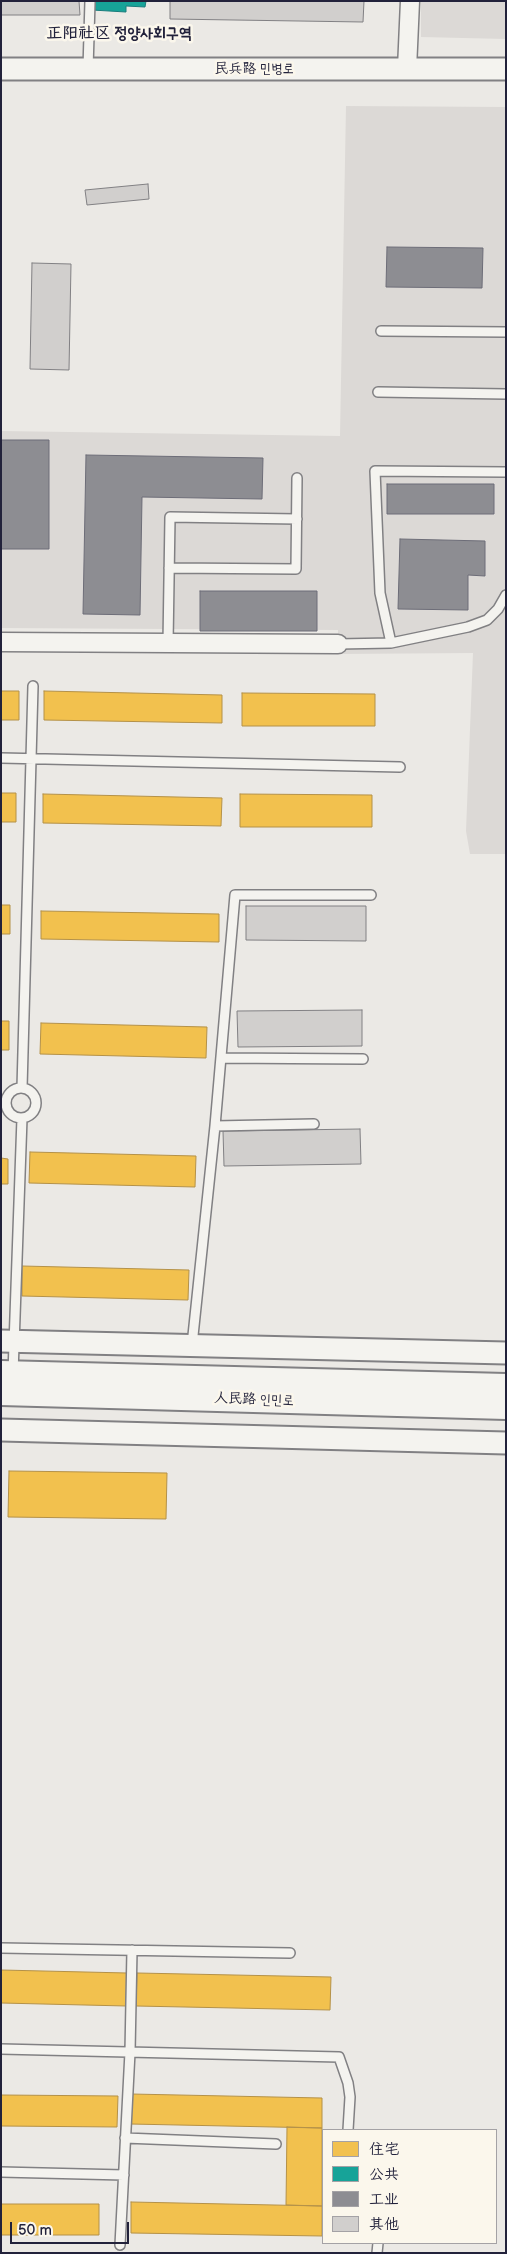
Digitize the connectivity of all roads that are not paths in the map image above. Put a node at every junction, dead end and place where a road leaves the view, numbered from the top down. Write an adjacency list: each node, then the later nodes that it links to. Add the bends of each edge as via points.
1 (90, 1): 4 (lane)
2 (410, 1): 5 (street)
3 (1, 69): 4 (street, 民兵路 민병로)
4 (88, 69): 5 (street, 民兵路 민병로)
5 (407, 69): 6 (street, 民兵路 민병로)
6 (506, 69)
7 (381, 331): 8 (lane)
8 (506, 332)
9 (378, 392): 10 (lane)
10 (506, 394)
11 (506, 472): 18 (lane, via 375,471 380,593)
12 (297, 478): 13 (lane)
13 (297, 518): 14 (lane, via 170,517); 14 (lane, via 296,569)
14 (169, 568): 17 (lane)
15 (506, 595): 18 (lane, via 487,620)
16 (1, 642): 17 (street)
17 (168, 643): 19 (street)
18 (392, 643): 19 (lane)
19 (338, 644)
20 (33, 686): 22 (lane)
21 (1, 758): 22 (lane)
22 (31, 759): 23 (lane); 27 (lane)
23 (400, 767)
24 (372, 895): 25 (lane, via 235,896)
25 (221, 1058): 26 (lane); 30 (lane)
26 (363, 1058)
27 (22, 1088): 28 (lane, via 34,1096 36,1106 31,1114); 28 (lane, via 13,1090 6,1103 13,1116)
28 (22, 1118): 31 (lane)
29 (314, 1124): 30 (lane)
30 (215, 1126): 32 (lane)
31 (8, 1341): 32 (street); 34 (lane)
32 (192, 1346): 33 (street)
33 (506, 1353)
34 (5, 1380): 35 (main road, 人民路 인민로); 36 (main road, 人民路 인민로)
35 (506, 1386)
36 (506, 1407)
37 (1, 1430): 38 (street)
38 (506, 1443)
39 (1, 1948): 40 (lane)
40 (132, 1950): 41 (lane); 43 (lane)
41 (290, 1954)
42 (1, 2048): 43 (lane)
43 (130, 2052): 44 (lane, via 339,2056 350,2097); 45 (lane)
44 (348, 2129)
45 (126, 2138): 46 (lane); 48 (lane)
46 (276, 2144)
47 (1, 2172): 48 (lane)
48 (124, 2175): 49 (lane)
49 (120, 2245)

